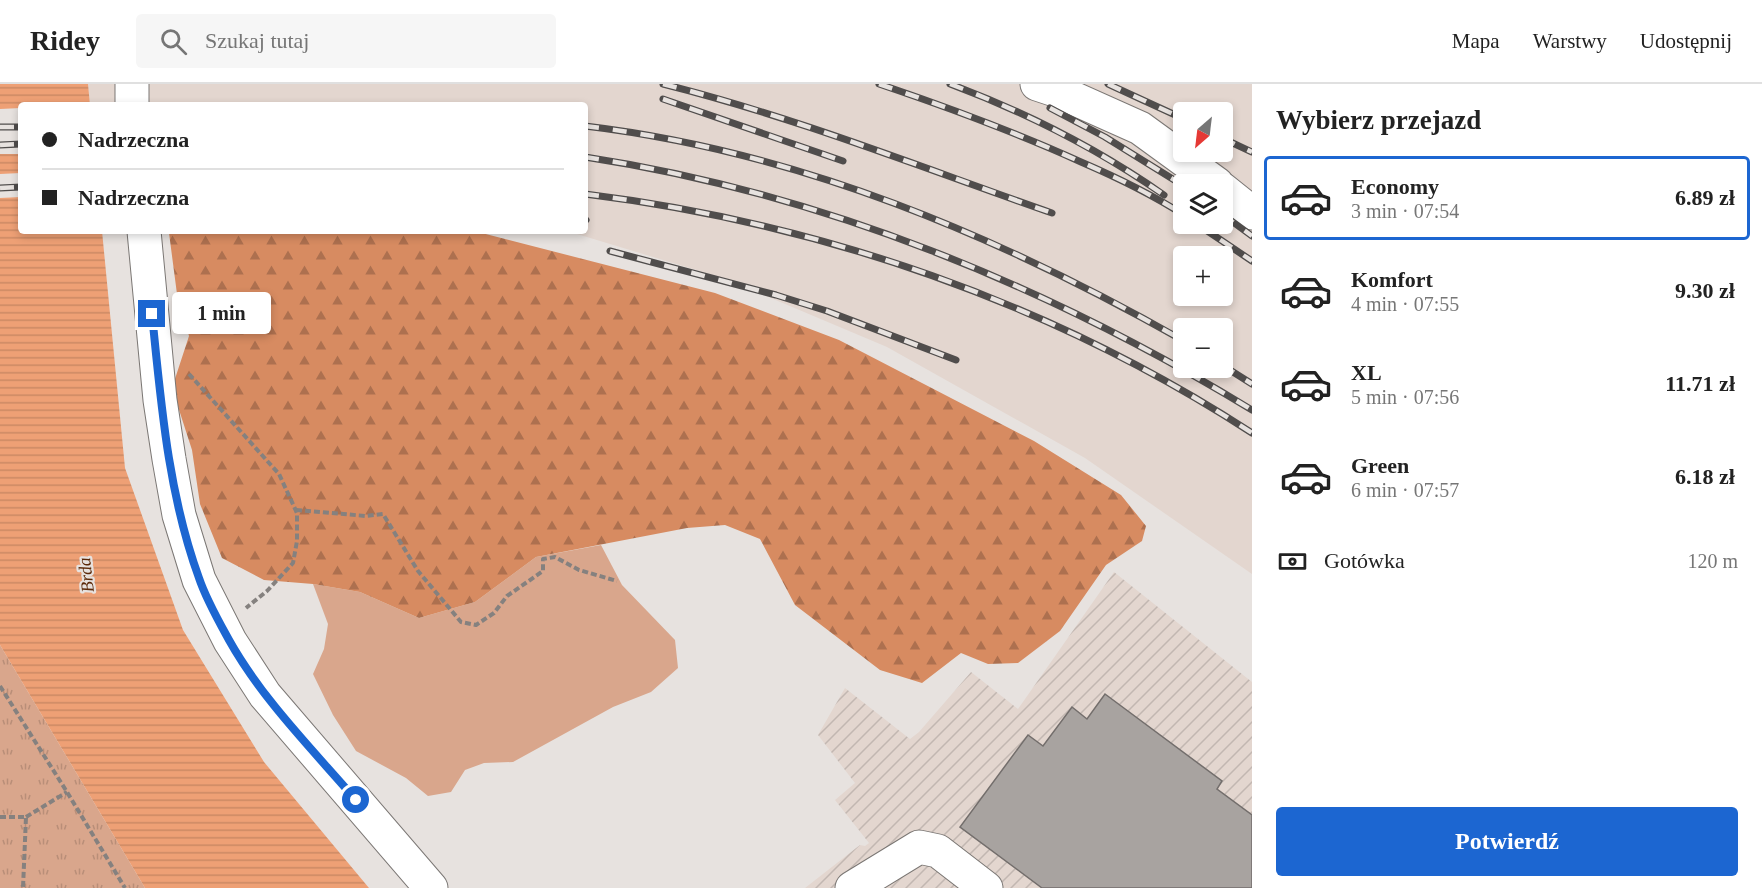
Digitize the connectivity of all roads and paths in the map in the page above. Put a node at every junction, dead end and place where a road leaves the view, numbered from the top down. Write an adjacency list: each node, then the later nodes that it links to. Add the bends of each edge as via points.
1 (132, 84): 3 (street)
2 (1037, 84): 4 (street, via 1140,128)
3 (132, 102)
4 (1202, 174)
5 (1233, 198): 6 (street)
6 (1252, 213)
7 (144, 234): 11 (street, via 160,400 179,514 199,580)
8 (185, 369): 9 (path, via 279,474)
9 (296, 510): 10 (path, via 383,514 418,571 460,622 476,625 494,613 507,597 543,571 543,559 555,557 579,570); 11 (path, via 293,563 267,591)
10 (617, 581)
11 (222, 627): 18 (street, via 265,695)
12 (0, 686): 13 (path)
13 (67, 792): 15 (path); 17 (path)
14 (0, 817): 15 (path)
15 (26, 818): 16 (path)
16 (23, 888)
17 (125, 888)
18 (432, 888)
19 (852, 888): 20 (street, via 919,847 938,851)
20 (986, 888)

